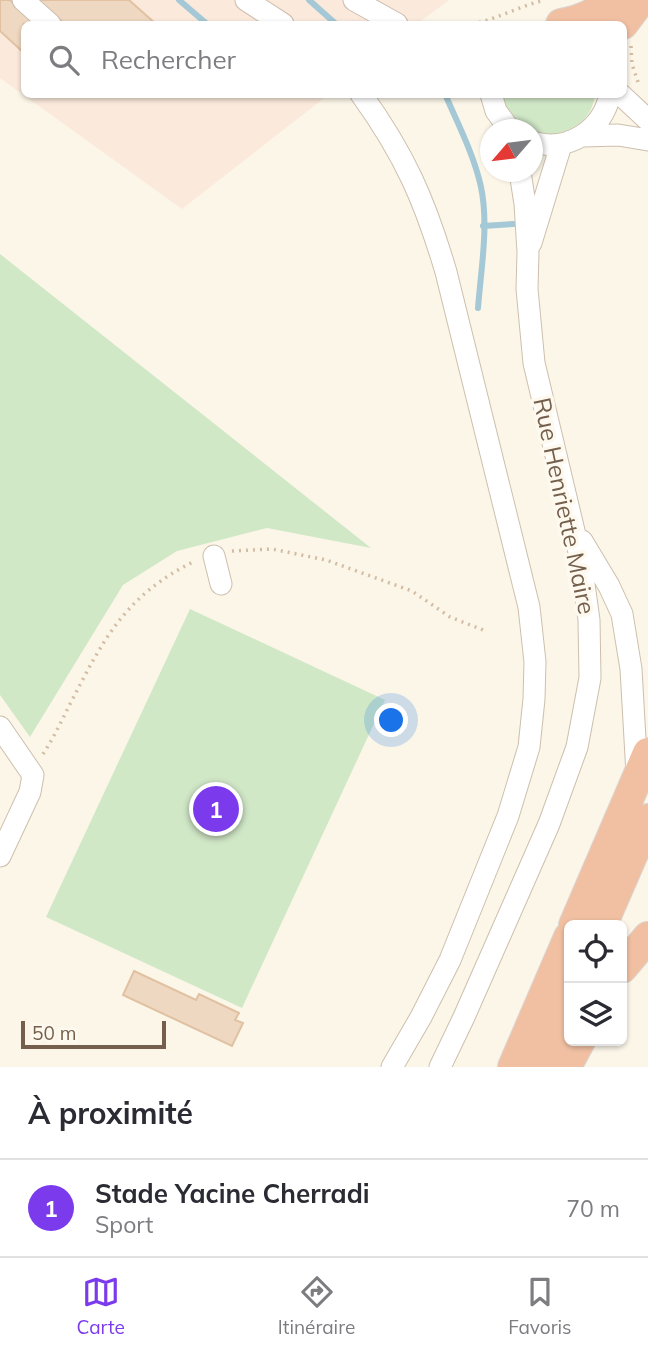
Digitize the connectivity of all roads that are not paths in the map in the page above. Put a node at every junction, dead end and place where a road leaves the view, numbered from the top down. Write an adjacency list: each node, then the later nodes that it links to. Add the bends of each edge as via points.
1 (23, 0): 6 (street)
2 (246, 0): 7 (street)
3 (354, 0): 8 (street)
4 (611, 0): 9 (highway)
5 (641, 0): 10 (highway)
6 (47, 21)
7 (278, 21)
8 (392, 21)
9 (578, 21)
10 (627, 31)
11 (364, 98): 37 (street, via 411,172 432,224 529,607 535,662 529,747 508,816 450,960)
12 (492, 98): 15 (street)
13 (608, 98): 17 (street, via 600,120)
14 (624, 98): 16 (street)
15 (501, 119)
16 (648, 120)
17 (583, 136): 18 (street); 20 (street)
18 (648, 140)
19 (543, 144): 20 (street)
20 (561, 145): 22 (street, Rue Henriette Maire)
21 (522, 182): 22 (street, Rue Henriette Maire)
22 (528, 252): 23 (street, Rue Henriette Maire, via 534,363)
23 (573, 527): 27 (street, via 622,614); 38 (street, Rue Henriette Maire, via 585,585 591,652 577,747 549,824)
24 (214, 555): 25 (street)
25 (221, 584)
26 (0, 727): 29 (street, via 33,775 30,792)
27 (643, 766): 30 (highway)
28 (648, 819): 31 (highway)
29 (0, 856)
30 (576, 920)
31 (604, 920)
32 (648, 937): 34 (highway)
33 (564, 949): 39 (highway)
34 (627, 962)
35 (564, 1014): 40 (highway)
36 (577, 1046): 41 (highway)
37 (392, 1067)
38 (440, 1067)
39 (513, 1067)
40 (541, 1067)
41 (566, 1067)

